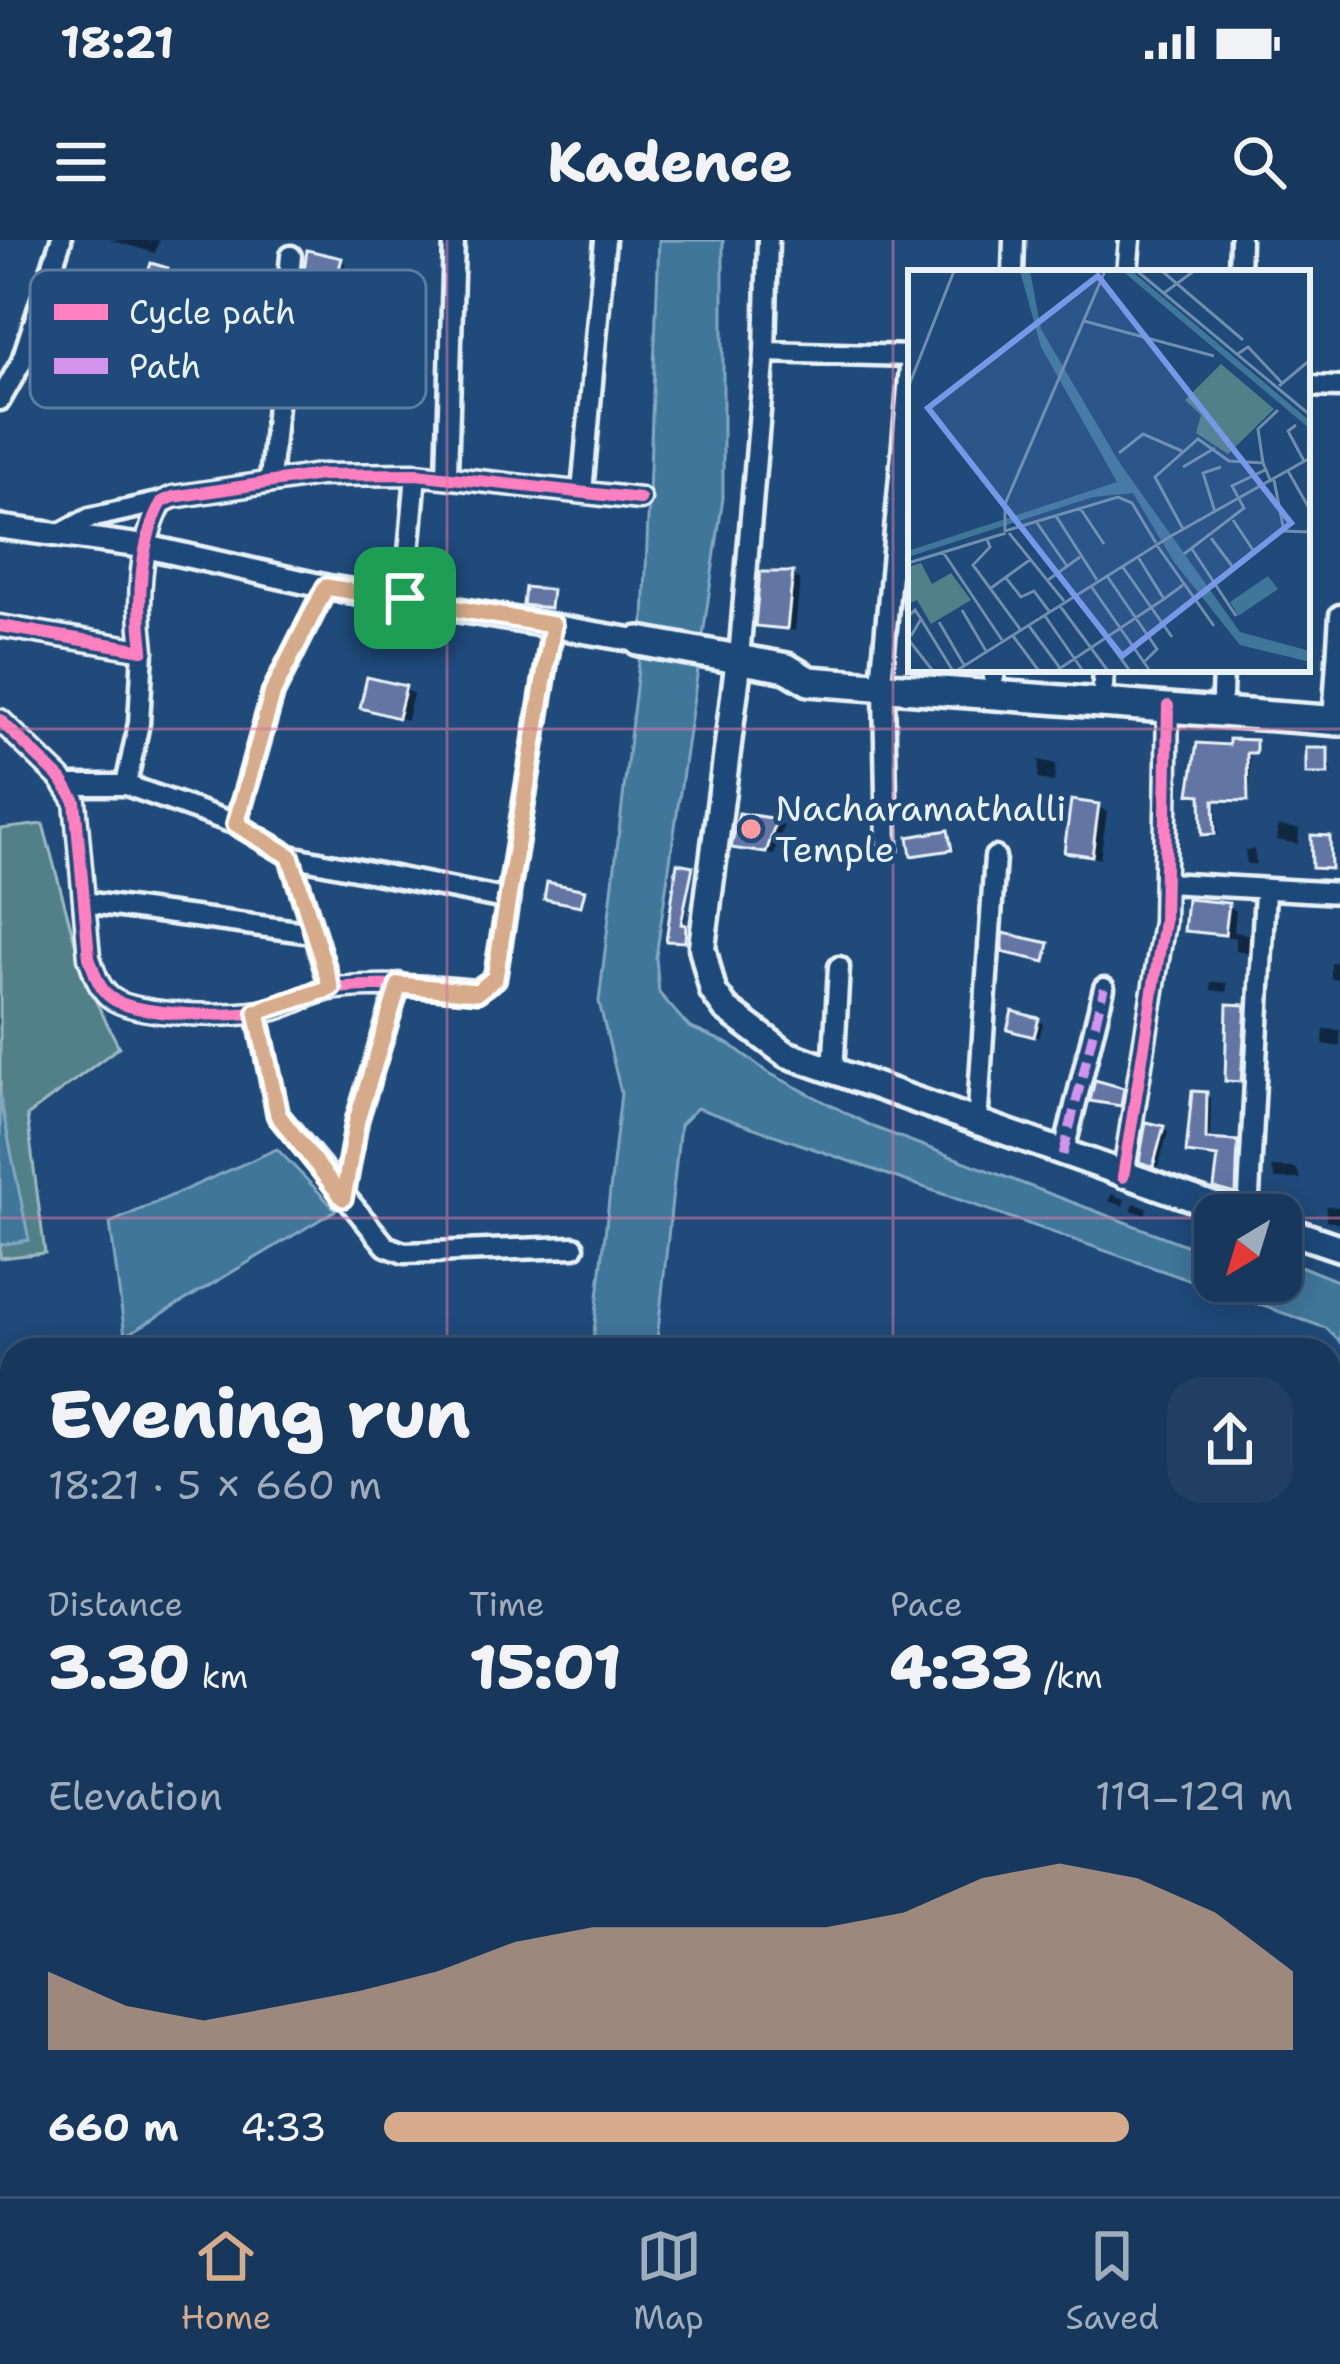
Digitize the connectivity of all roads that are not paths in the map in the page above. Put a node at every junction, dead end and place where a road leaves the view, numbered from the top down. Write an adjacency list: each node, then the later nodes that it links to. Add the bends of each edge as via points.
1 (61, 240): 9 (street)
2 (454, 240): 23 (street)
3 (605, 240): 25 (street)
4 (768, 240): 15 (street)
5 (1014, 240): 11 (street)
6 (1130, 240): 12 (street)
7 (1240, 240): 13 (street)
8 (291, 256): 10 (street)
9 (51, 270)
10 (290, 270)
11 (1012, 270)
12 (1127, 270)
13 (1239, 270)
14 (30, 335): 20 (street)
15 (765, 352): 16 (street); 38 (street)
16 (908, 356)
17 (1310, 386): 18 (street)
18 (1340, 387)
19 (908, 391): 41 (street)
20 (0, 400)
21 (277, 408): 24 (street)
22 (416, 474): 23 (street); 24 (street); 32 (street)
23 (447, 475): 25 (street)
24 (270, 480): 27 (street)
25 (583, 492): 26 (street)
26 (640, 499)
27 (162, 502): 29 (street); 30 (street)
28 (0, 527): 29 (street)
29 (64, 532): 30 (street)
30 (148, 540): 31 (street); 37 (street)
31 (326, 587): 32 (street); 48 (street, via 273,692)
32 (405, 598): 34 (street)
33 (1340, 616): 44 (street)
34 (553, 625): 36 (street); 55 (street)
35 (0, 626): 37 (street)
36 (639, 641): 38 (main road)
37 (142, 650): 47 (street)
38 (726, 655): 41 (main road); 63 (main road, via 703,947 713,991 752,1033)
39 (994, 673): 40 (main road); 41 (main road)
40 (1104, 677): 42 (main road)
41 (883, 680): 43 (main road); 49 (street)
42 (1223, 682): 44 (main road)
43 (1168, 706): 44 (main road); 52 (street)
44 (1338, 711)
45 (0, 720): 46 (street)
46 (67, 785): 47 (street); 56 (street)
47 (126, 785): 48 (street)
48 (236, 824): 50 (street)
49 (887, 850)
50 (290, 856): 55 (street); 57 (street)
51 (994, 857): 64 (street)
52 (1166, 883): 53 (street); 66 (street)
53 (1264, 891): 54 (street); 67 (street)
54 (1340, 893)
55 (509, 900): 59 (street, via 488,988)
56 (84, 902): 57 (street); 62 (street, via 94,975 113,1000 131,1009)
57 (311, 933): 60 (street)
58 (839, 968): 63 (street)
59 (399, 985): 60 (street); 68 (street, via 357,1120)
60 (331, 988): 62 (street)
61 (1104, 988): 65 (street)
62 (257, 1012): 68 (street, via 278,1115)
63 (833, 1073): 64 (main road)
64 (977, 1125): 65 (main road)
65 (1063, 1155): 66 (main road)
66 (1123, 1177): 69 (main road)
67 (1245, 1194)
68 (343, 1198): 71 (street, via 386,1246 404,1253)
69 (1194, 1199)
70 (1302, 1235): 72 (main road)
71 (574, 1247)
72 (1340, 1248)

